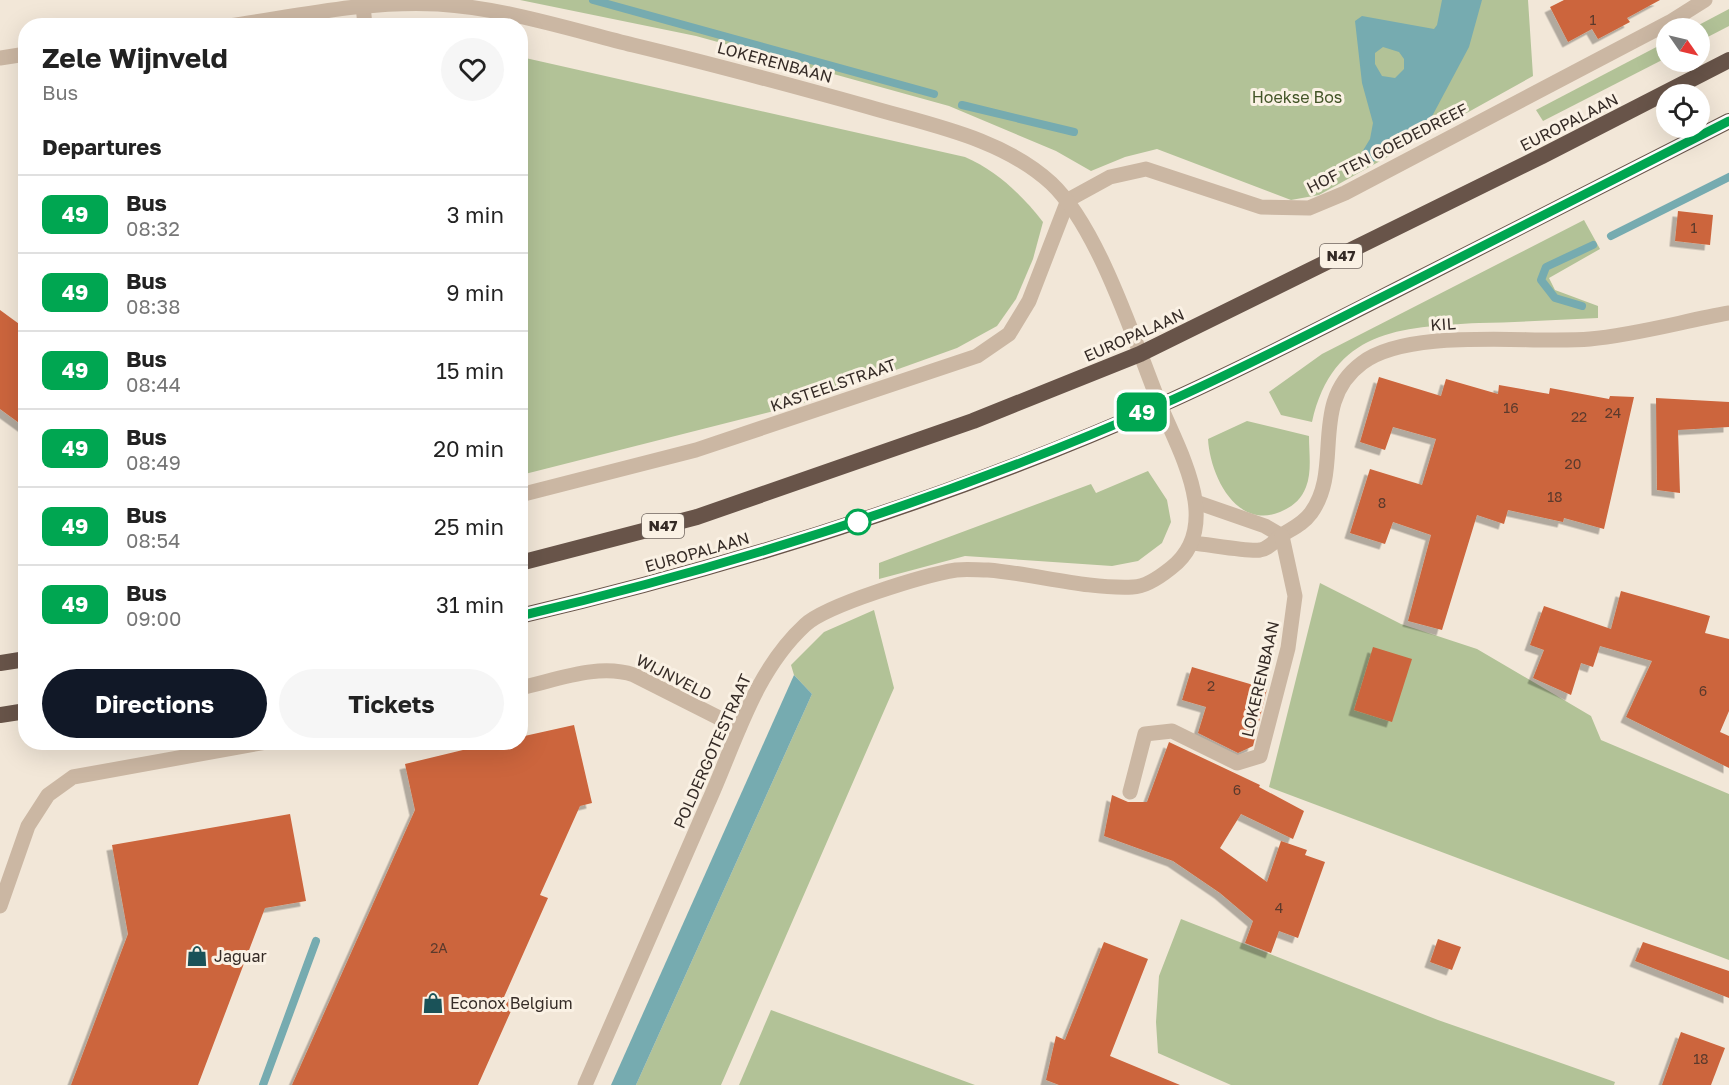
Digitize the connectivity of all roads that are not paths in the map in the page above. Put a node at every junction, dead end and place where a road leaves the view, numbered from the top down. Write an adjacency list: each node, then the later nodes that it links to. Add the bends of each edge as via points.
1 (1705, 0): 12 (street, HOF TEN GOEDEDREEF, via 1356,188 1309,208 1261,207 1146,169 1110,177)
2 (345, 4): 3 (street, LOKERENBAAN); 4 (street, LOKERENBAAN)
3 (363, 5): 5 (street); 6 (street, LOKERENBAAN, via 438,4)
4 (271, 18)
5 (364, 18)
6 (521, 18)
7 (528, 20): 12 (street, LOKERENBAAN, via 751,73 939,127 991,145 1048,180)
8 (18, 55): 9 (street)
9 (0, 58)
10 (1729, 60): 14 (highway, EUROPALAAN / N47)
11 (1729, 121): 15 (highway, EUROPALAAN, via 1249,364)
12 (1068, 200): 14 (street, LOKERENBAAN, via 1091,238); 16 (street, KASTEELSTRAAT, via 1029,301 1009,334 977,356 696,450)
13 (1729, 313): 18 (street, KIL, via 1591,339 1504,339 1406,345 1378,352 1359,365 1335,397 1329,415 1322,492 1303,523)
14 (1140, 354): 15 (street, LOKERENBAAN); 20 (highway, EUROPALAAN / N47, via 974,421 718,510)
15 (1160, 405): 17 (street); 21 (highway, EUROPALAAN, via 967,484 871,518 727,564)
16 (528, 493)
17 (1196, 502): 18 (street); 19 (street)
18 (1282, 536): 19 (street, KIL, via 1259,550); 29 (street, LOKERENBAAN, via 1295,596 1288,648 1260,756 1237,763 1172,731 1145,734)
19 (1192, 543): 27 (street, POLDERGOTESTRAAT, via 1178,563 1137,587 957,570 834,607 808,621 790,639 767,669)
20 (528, 561)
21 (528, 614)
22 (18, 660): 23 (highway)
23 (0, 663)
24 (528, 686): 27 (street, WIJNVELD, via 606,669 621,670)
25 (18, 712): 26 (highway)
26 (0, 715)
27 (739, 728): 31 (street, POLDERGOTESTRAAT)
28 (222, 750): 30 (street, via 73,777 48,795 28,826)
29 (1130, 792)
30 (0, 906)
31 (585, 1085)

